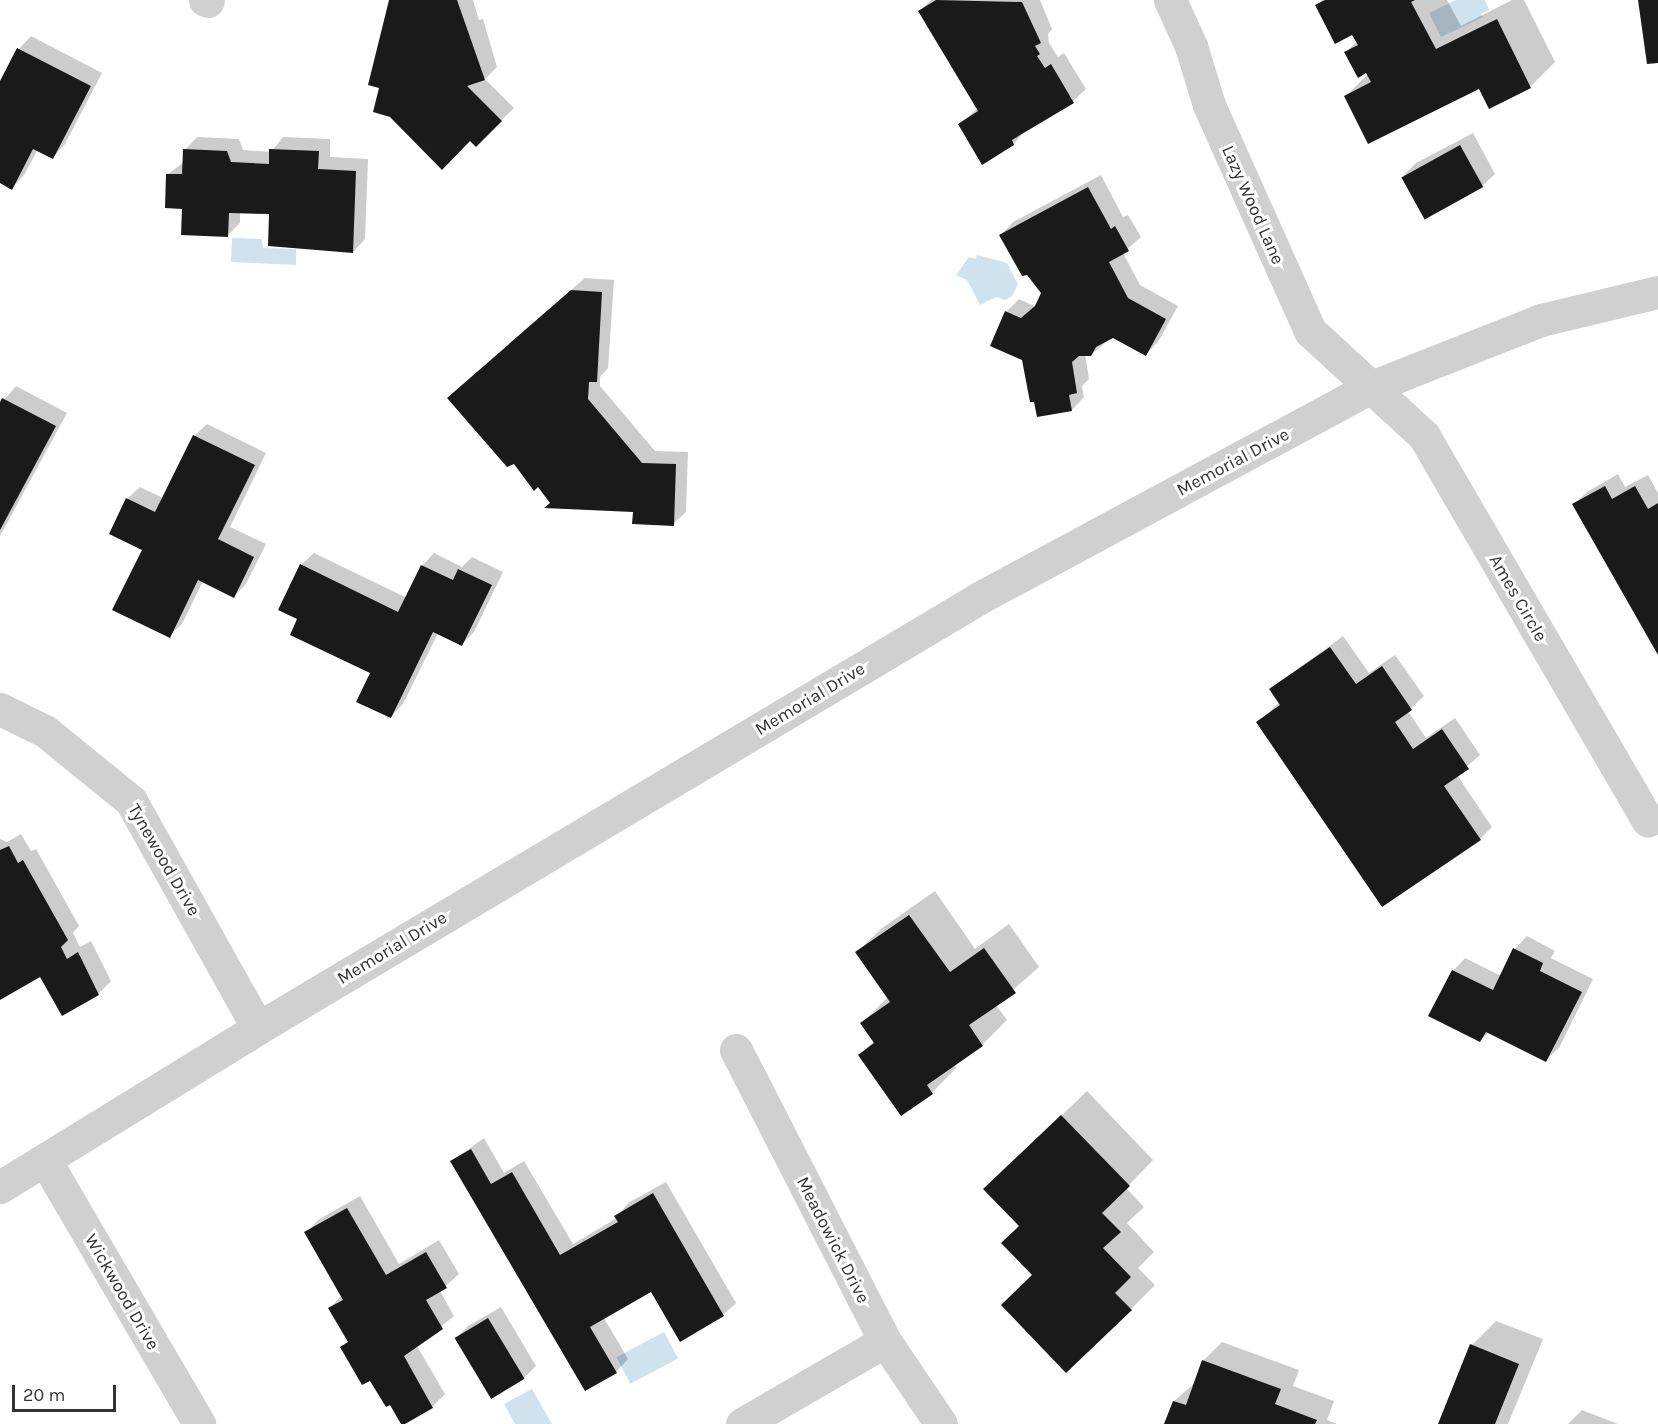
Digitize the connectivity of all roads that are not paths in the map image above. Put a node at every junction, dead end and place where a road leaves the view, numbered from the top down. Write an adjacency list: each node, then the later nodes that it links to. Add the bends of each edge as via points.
1 (1170, 0): 3 (street, Lazy Wood Lane, via 1191,46 1209,105 1310,331)
2 (1658, 292): 3 (street, Memorial Drive, via 1541,320)
3 (1371, 387): 5 (street, Ames Circle, via 1424,436); 6 (street, Memorial Drive, via 981,597)
4 (0, 709): 6 (street, Tynewood Drive, via 45,731 131,801)
5 (1648, 821)
6 (258, 1028): 8 (street, Memorial Drive)
7 (736, 1050): 10 (street, Meadowick Drive)
8 (45, 1160): 9 (street, Memorial Drive); 11 (street, Wickwood Drive)
9 (0, 1187)
10 (885, 1341): 12 (street); 13 (street, Meadowick Drive)
11 (199, 1424)
12 (742, 1424)
13 (941, 1424)

